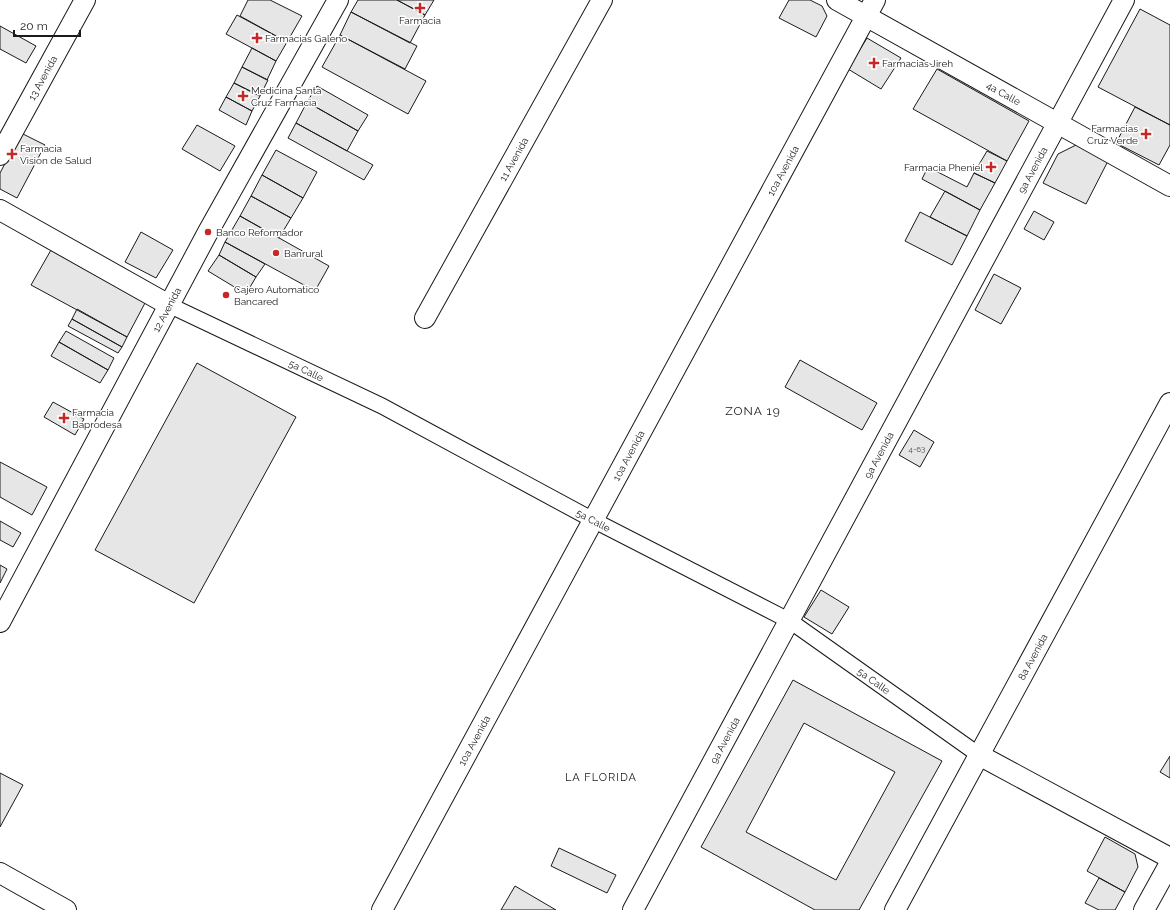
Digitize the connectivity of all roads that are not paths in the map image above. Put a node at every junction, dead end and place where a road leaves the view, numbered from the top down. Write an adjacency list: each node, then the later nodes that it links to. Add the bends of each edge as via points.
1 (85, 0): 8 (street, 13 Avenida)
2 (338, 0): 11 (street, 12 Avenida)
3 (602, 0): 12 (street, 11 Avenida)
4 (837, 0): 6 (street, 4a Calle)
5 (1124, 0): 7 (street, 9a Avenida)
6 (870, 8): 7 (street, 4a Calle); 14 (street, 10a Avenida)
7 (1058, 123): 9 (street, 4a Calle); 15 (street, 9a Avenida)
8 (0, 155)
9 (1170, 186)
10 (0, 210): 11 (street, 5a Calle)
11 (169, 305): 14 (street, 5a Calle, via 382,406); 16 (street, 12 Avenida)
12 (425, 318)
13 (1170, 403): 17 (street, 8a Avenida)
14 (593, 520): 15 (street, 5a Calle); 22 (street, 10a Avenida)
15 (790, 621): 17 (street, 5a Calle); 23 (street, 9a Avenida)
16 (0, 622)
17 (979, 755): 18 (street, 5a Calle); 24 (street, 8a Avenida)
18 (1170, 858)
19 (1170, 863): 25 (street)
20 (0, 873): 21 (street)
21 (66, 910)
22 (382, 910)
23 (633, 910)
24 (895, 910)
25 (1144, 910)

